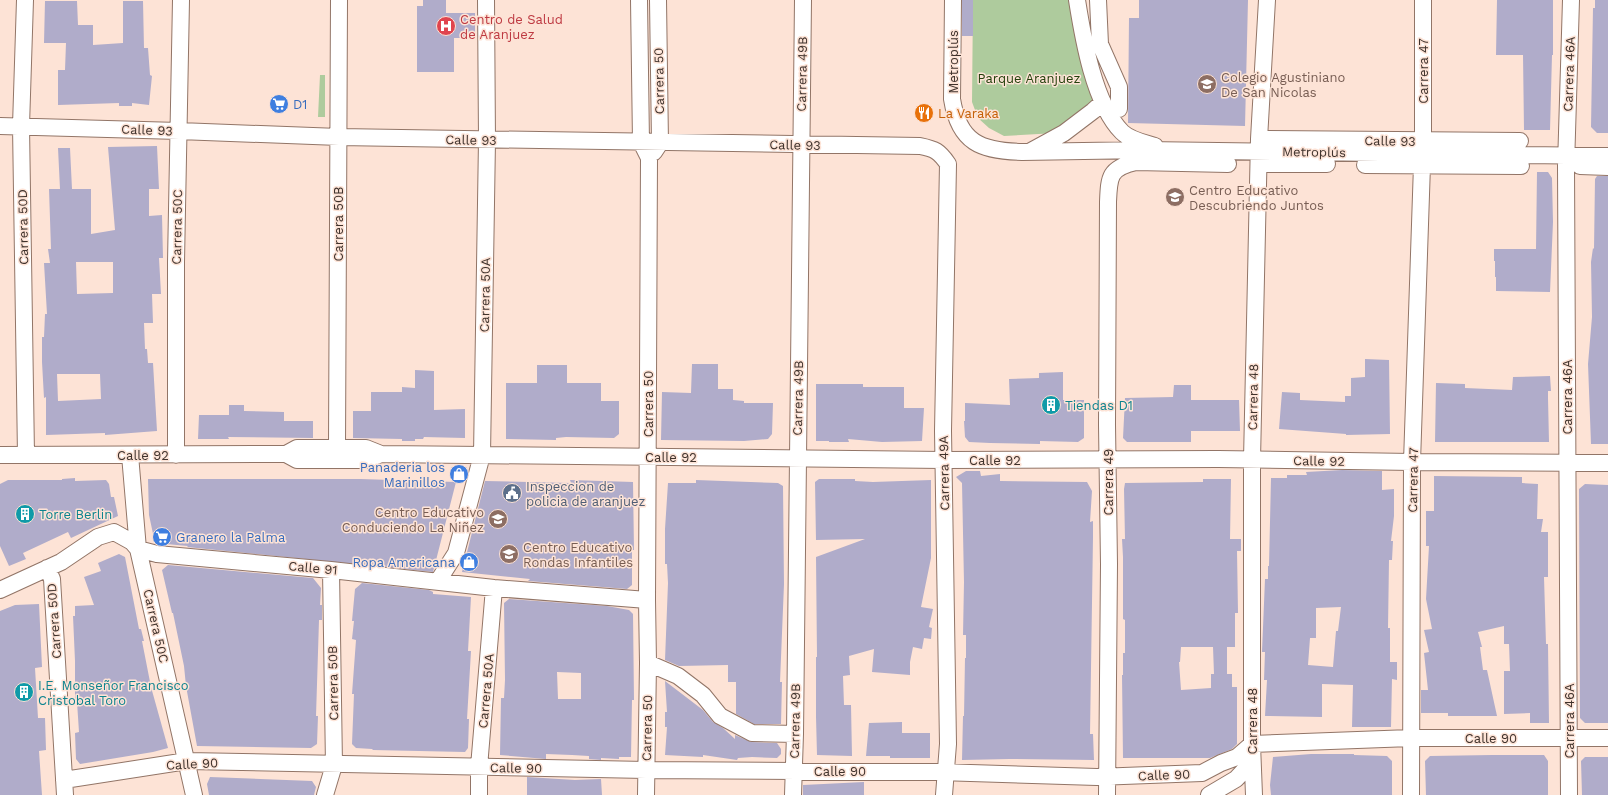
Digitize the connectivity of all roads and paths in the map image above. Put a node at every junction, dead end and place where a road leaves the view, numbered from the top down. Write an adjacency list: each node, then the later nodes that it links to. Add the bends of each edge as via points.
1 (25, 0): 17 (street, Carrera 50D)
2 (181, 0): 18 (street, Carrera 50C)
3 (339, 0): 19 (street, Carrera 50B)
4 (486, 0): 20 (street, Carrera 50A)
5 (639, 0): 23 (street, Carrera 50)
6 (658, 0): 24 (street, Carrera 50)
7 (803, 0): 25 (street, Carrera 49B)
8 (953, 0): 28 (street, Metroplús, via 952,99 962,129 971,141 985,147 1002,151)
9 (1077, 0): 14 (street, Metroplús, via 1093,74)
10 (1098, 0): 15 (street, via 1100,44 1119,87)
11 (1267, 0): 27 (street, Carrera 48)
12 (1423, 0): 21 (street, Carrera 47)
13 (1572, 0): 32 (street, Carrera 46A)
14 (1103, 102): 26 (street, Metroplús, via 1122,133); 28 (street, via 1064,133)
15 (1119, 109)
16 (0, 126): 17 (street, Calle 93)
17 (21, 126): 18 (street, Calle 93); 43 (street, Carrera 50D)
18 (179, 131): 19 (street, Calle 93); 45 (street, Carrera 50C)
19 (339, 137): 20 (street, Calle 93); 39 (street, Carrera 50B)
20 (487, 140): 23 (street, Calle 93); 46 (street, Carrera 50A)
21 (1423, 141): 22 (street, Calle 93); 27 (street, Calle 93)
22 (1520, 141)
23 (641, 142): 24 (street, Calle 93); 31 (street, Carrera 50)
24 (660, 143): 25 (street, Calle 93); 31 (street)
25 (802, 145): 29 (street, Calle 93, via 920,146); 48 (street, Carrera 49B)
26 (1164, 150): 27 (street, Metroplús); 28 (street, Metroplús)
27 (1259, 151): 32 (street, Metroplús); 34 (street); 51 (street, Carrera 48)
28 (1030, 152)
29 (940, 153): 50 (street, Carrera 49A, via 948,164)
30 (1608, 156): 32 (street, Metroplús)
31 (649, 158): 47 (street, Carrera 50)
32 (1566, 161): 38 (street); 53 (street, Carrera 46A)
33 (1228, 164): 49 (street, Carrera 49, via 1136,162 1114,171 1110,180 1107,425)
34 (1327, 164)
35 (1365, 165): 36 (street, Calle 93)
36 (1422, 165): 37 (street, Calle 93); 52 (street, Carrera 47)
37 (1521, 166)
38 (1608, 167)
39 (337, 448): 40 (street, Calle 92, via 297,448); 41 (street, Calle 92, via 366,448)
40 (286, 454): 41 (street, Calle 92, via 297,460 366,460); 45 (street, Calle 92)
41 (381, 454): 46 (street, Calle 92)
42 (0, 455): 43 (street, Calle 92)
43 (26, 455): 44 (street, Calle 92)
44 (130, 455): 45 (street, Calle 92); 55 (street, Carrera 50C)
45 (176, 455)
46 (482, 455): 47 (street, Calle 92); 58 (street, Carrera 50A, via 456,553)
47 (648, 456): 48 (street, Calle 92); 61 (street, Carrera 50)
48 (798, 458): 50 (street, Calle 92); 63 (street, Carrera 49B)
49 (1109, 459): 50 (street, Calle 92); 51 (street, Calle 92); 75 (street, Carrera 49)
50 (944, 460): 74 (street, Carrera 49A, via 948,744)
51 (1252, 460): 52 (street, Calle 92); 67 (street, Carrera 48)
52 (1412, 462): 53 (street, Calle 92); 64 (street, Carrera 47)
53 (1568, 462): 54 (street, Calle 92); 65 (street, Carrera 46A)
54 (1608, 463)
55 (138, 549): 56 (street, Calle 91, via 132,542 114,532 98,537 61,562); 57 (street, Calle 91, via 157,554); 68 (street, Carrera 50C)
56 (47, 568): 60 (street, Calle 91); 76 (street, Carrera 50D, via 52,579)
57 (331, 570): 58 (street, Calle 91); 70 (street, Carrera 50B)
58 (438, 581): 59 (street, Calle 91)
59 (494, 588): 61 (street, Calle 91); 71 (street, Carrera 50A)
60 (0, 590)
61 (647, 600): 62 (street, Carrera 50)
62 (648, 663): 63 (street, via 678,676 703,695 720,716 752,733); 72 (street, Carrera 50)
63 (796, 734): 73 (street, Carrera 49B)
64 (1411, 738): 65 (street, Calle 90); 67 (street, Calle 90); 86 (street, Carrera 47)
65 (1569, 738): 66 (street, Calle 90); 87 (street, Carrera 46A)
66 (1608, 738)
67 (1252, 744): 69 (street, Carrera 48); 75 (street, Calle 90, via 1238,757 1202,773)
68 (187, 761): 70 (street, Calle 90); 76 (street, Calle 90); 77 (street, Carrera 50C)
69 (1252, 762): 84 (street, via 1236,779); 85 (street, Carrera 48)
70 (334, 765): 71 (street, Calle 90); 78 (street, Carrera 50B)
71 (479, 767): 72 (street, Calle 90); 79 (street, Carrera 50A)
72 (646, 770): 73 (street, Calle 90); 80 (street, Carrera 50)
73 (794, 771): 74 (street, Calle 90); 81 (street, Carrera 49B)
74 (945, 773): 75 (street, Calle 90); 82 (street, Carrera 49A)
75 (1108, 777): 83 (street, Carrera 49)
76 (64, 788)
77 (194, 795)
78 (326, 795)
79 (479, 795)
80 (646, 795)
81 (793, 795)
82 (944, 795)
83 (1107, 795)
84 (1209, 795)
85 (1254, 795)
86 (1411, 795)
87 (1569, 795)

